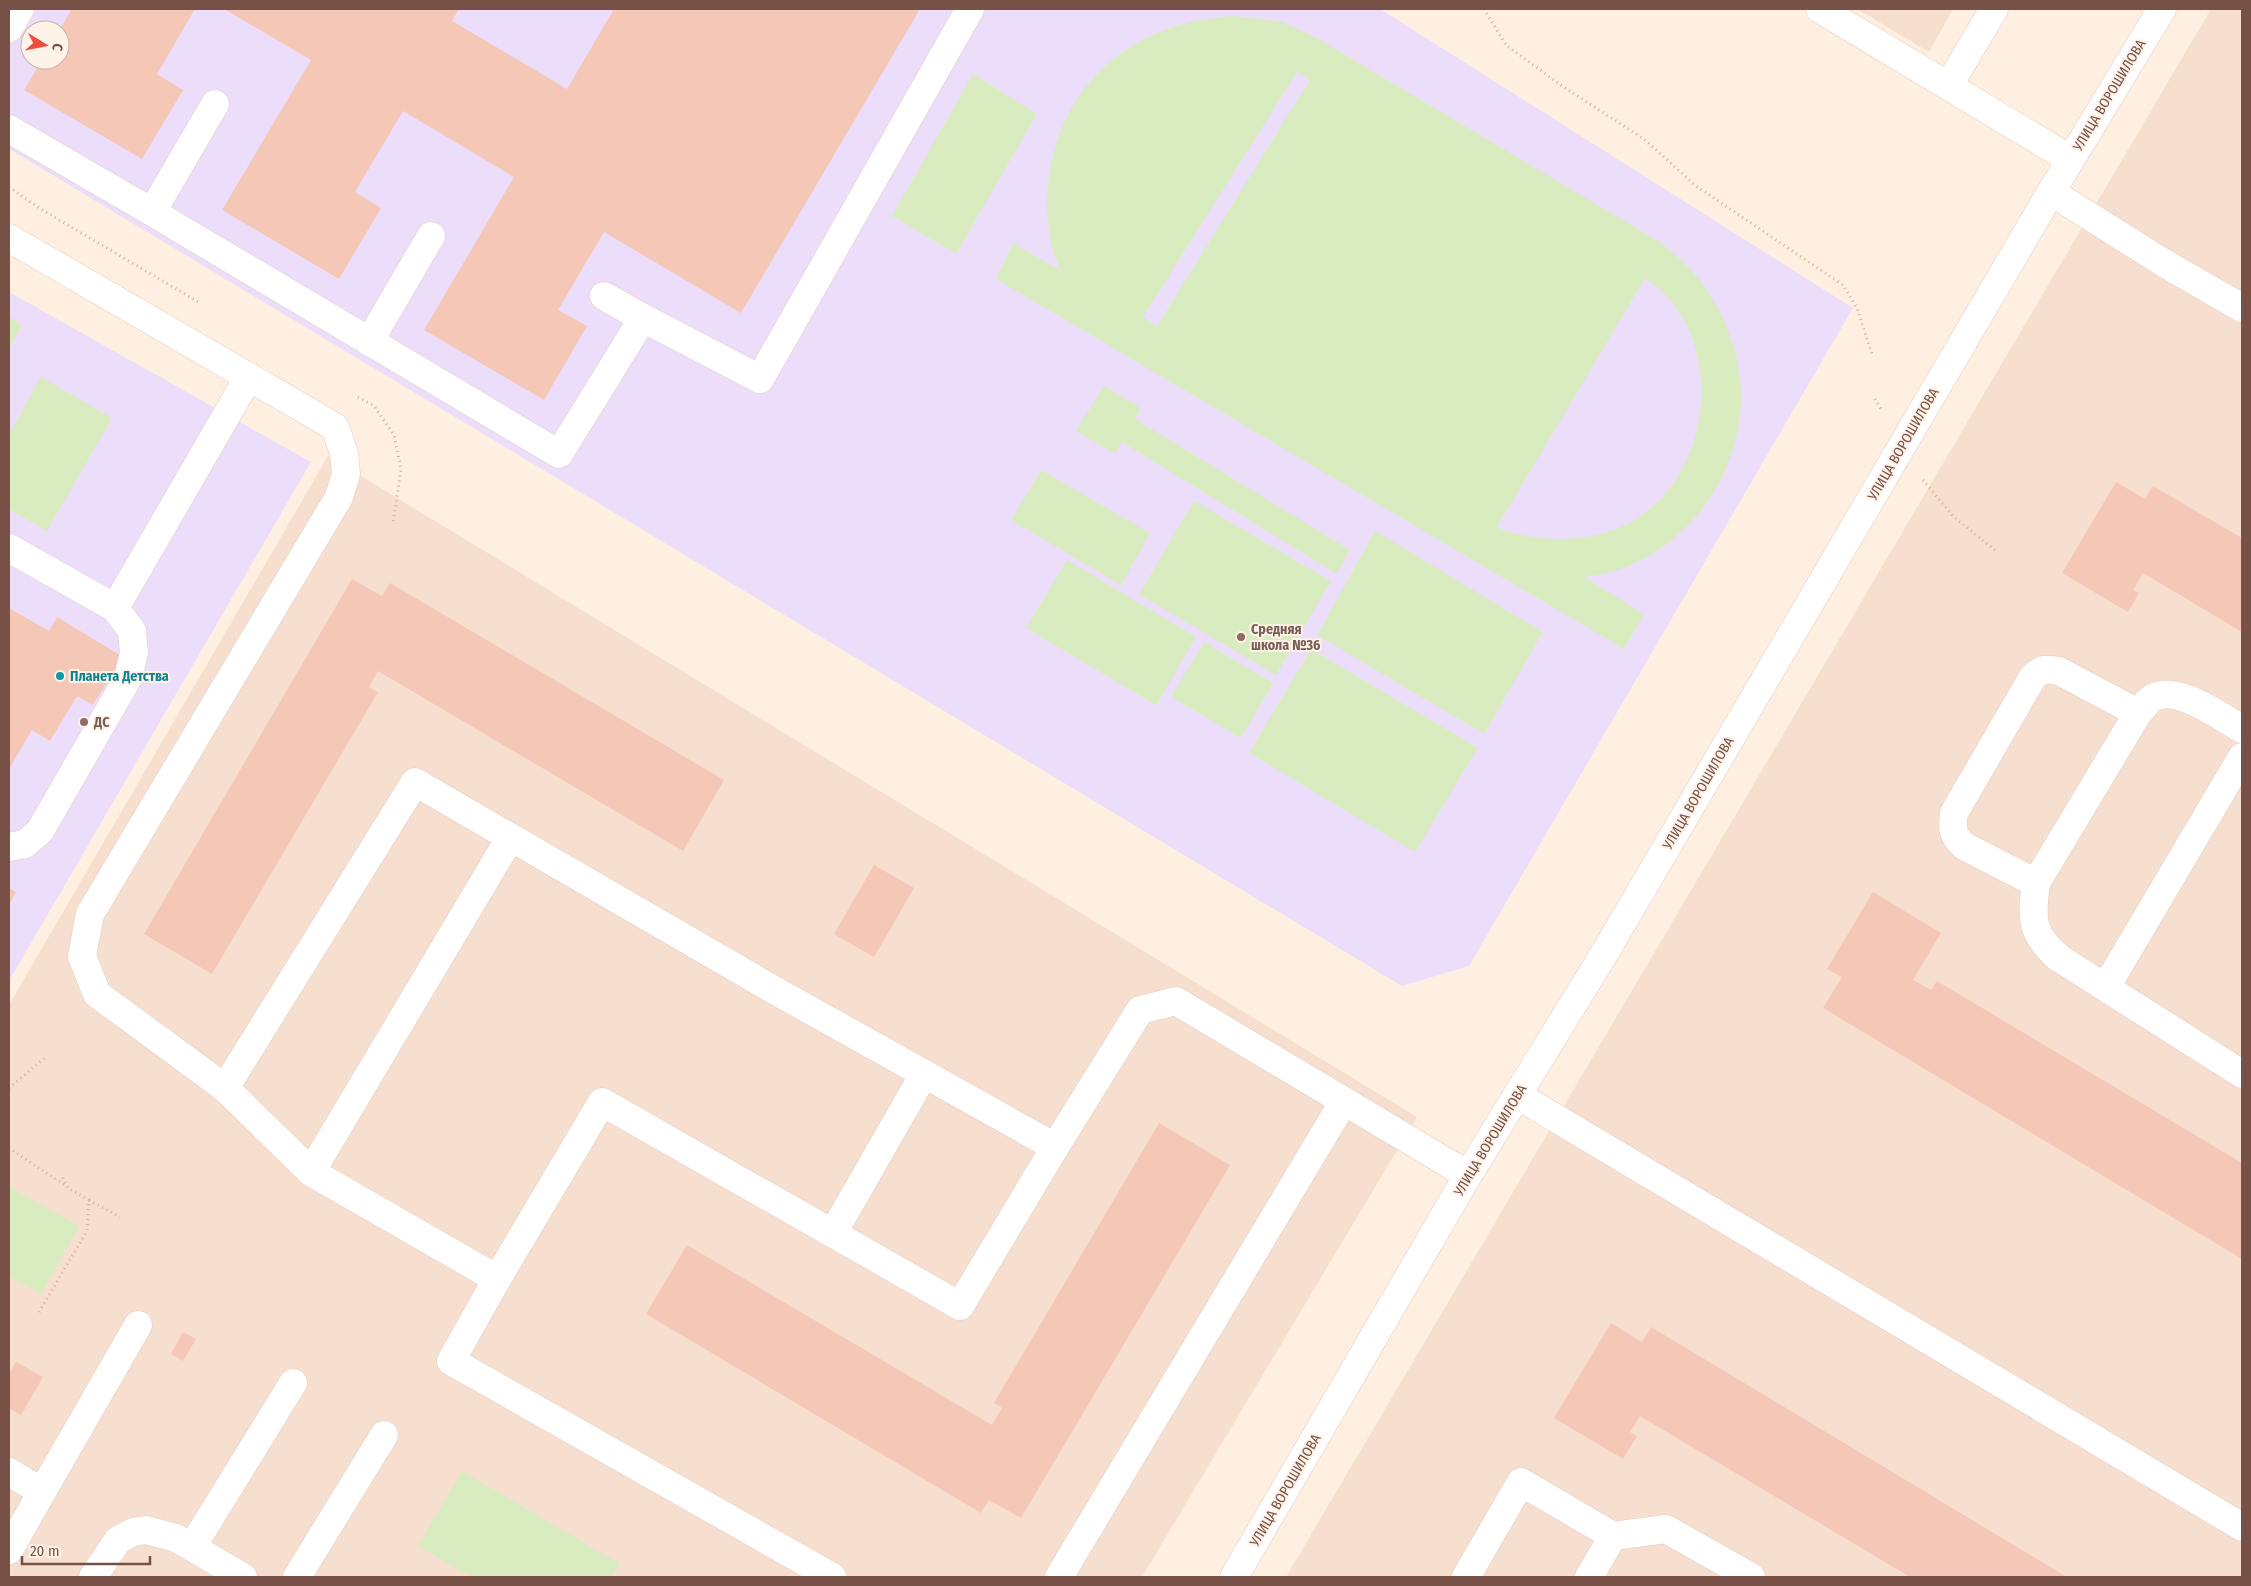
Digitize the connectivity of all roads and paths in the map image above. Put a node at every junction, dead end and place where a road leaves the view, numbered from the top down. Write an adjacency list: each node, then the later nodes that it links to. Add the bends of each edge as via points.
1 (20, 9): 7 (street)
2 (970, 9): 18 (street, via 760,379)
3 (1484, 9): 20 (path, via 1506,45 1644,139 1696,186 1844,285 1857,308)
4 (1820, 9): 8 (street)
5 (1994, 9): 8 (street)
6 (2162, 9): 11 (street, УЛИЦА ВОРОШИЛОВА)
7 (9, 28)
8 (1949, 85): 11 (street)
9 (215, 104): 13 (street)
10 (9, 129): 13 (street)
11 (2070, 159): 12 (street, УЛИЦА ВОРОШИЛОВА)
12 (2051, 192): 17 (street); 38 (street, УЛИЦА ВОРОШИЛОВА, via 1606,950)
13 (152, 212): 19 (street)
14 (431, 236): 19 (street)
15 (9, 238): 21 (street)
16 (604, 296): 18 (street)
17 (2242, 308)
18 (643, 318): 19 (street, via 559,454)
19 (369, 342)
20 (1873, 357)
21 (248, 378): 25 (street); 37 (street, via 335,427 344,453 346,474 339,497 90,914 82,956 97,994)
22 (1922, 478): 24 (path, via 1953,516)
23 (9, 548): 25 (street)
24 (1996, 551)
25 (115, 608): 30 (street, via 132,631 134,653 128,678 40,830 25,844)
26 (2138, 713): 27 (street, via 2152,698 2168,693 2189,699); 31 (street); 31 (street, via 2048,668 2038,670 2030,680 1954,812 1952,826 1955,838 1964,846)
27 (2242, 729)
28 (2242, 757): 32 (street)
29 (510, 838): 34 (street); 37 (street, via 414,782); 42 (street)
30 (9, 847)
31 (2036, 883): 32 (street, via 2033,903 2035,928 2042,943 2059,958)
32 (2106, 987): 35 (street)
33 (47, 1056): 36 (path)
34 (924, 1074): 40 (street); 48 (street)
35 (2242, 1074)
36 (9, 1088)
37 (225, 1088): 42 (street)
38 (1517, 1095): 43 (street, УЛИЦА ВОРОШИЛОВА); 56 (street)
39 (1344, 1101): 40 (street, via 1176,1001 1140,1010); 43 (street); 65 (street)
40 (1055, 1147): 48 (street, via 960,1306)
41 (9, 1148): 45 (path)
42 (311, 1172): 49 (street)
43 (1468, 1175): 66 (street, УЛИЦА ВОРОШИЛОВА)
44 (62, 1176): 45 (path)
45 (68, 1188): 46 (path)
46 (89, 1200): 47 (path); 50 (path, via 86,1231)
47 (120, 1217)
48 (833, 1233): 49 (street, via 602,1102)
49 (497, 1279): 64 (street, via 451,1360)
50 (39, 1312)
51 (138, 1325): 55 (street)
52 (293, 1383): 58 (street)
53 (384, 1436): 63 (street)
54 (9, 1472): 55 (street)
55 (42, 1492): 59 (street)
56 (2242, 1527)
57 (1614, 1536): 60 (street, via 1666,1529); 67 (street, via 1521,1482); 68 (street)
58 (192, 1547): 61 (street, via 176,1538 146,1530 133,1532 118,1540); 62 (street)
59 (9, 1550)
60 (1734, 1573)
61 (93, 1577)
62 (243, 1577)
63 (297, 1577)
64 (832, 1577)
65 (1059, 1577)
66 (1234, 1577)
67 (1466, 1577)
68 (1589, 1577)

